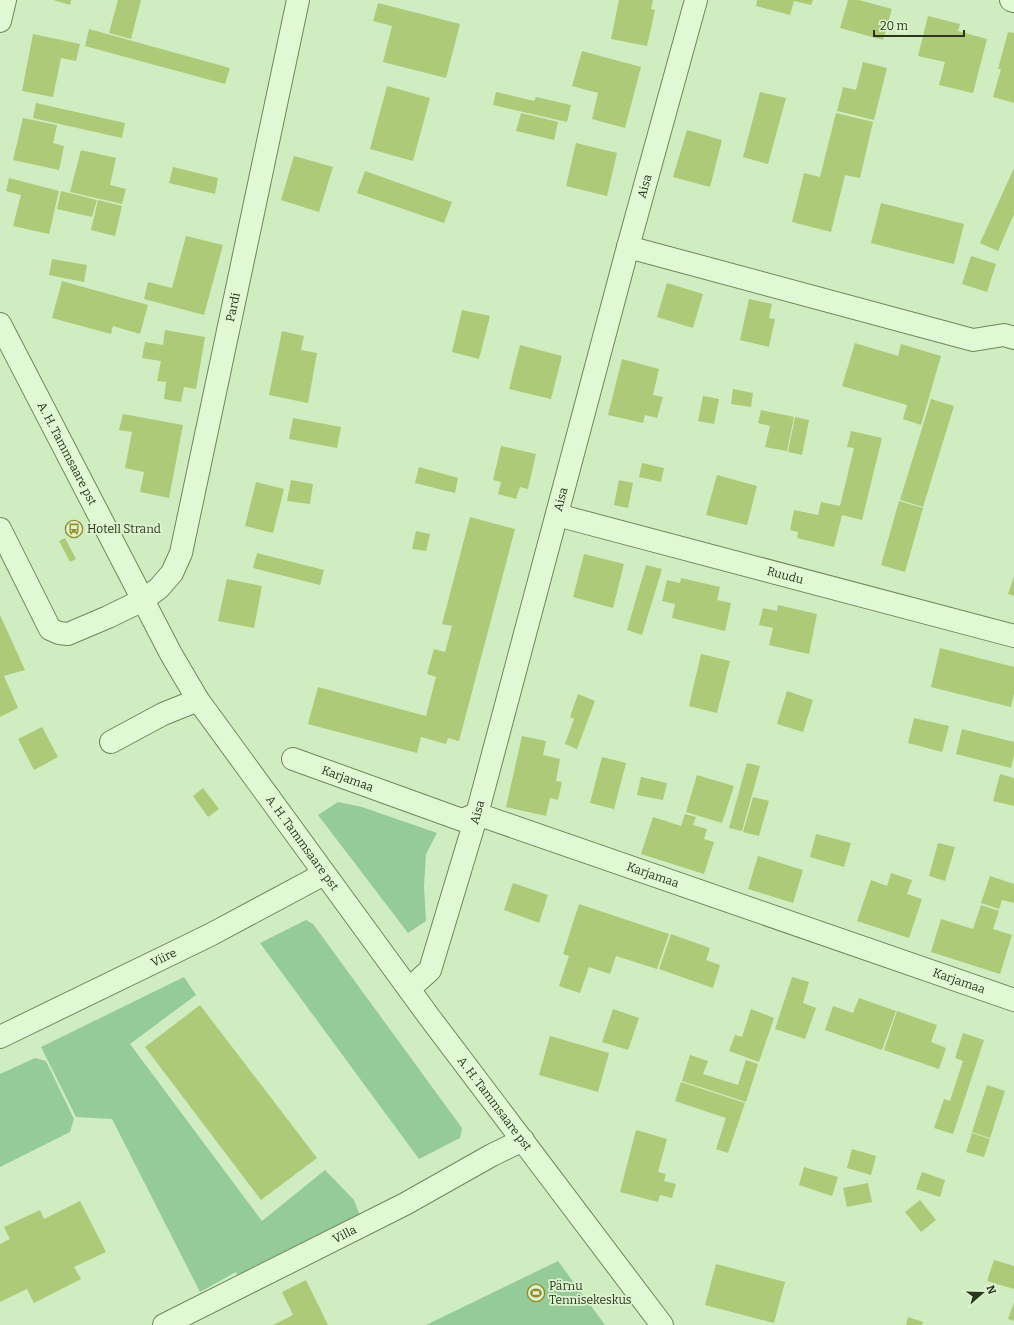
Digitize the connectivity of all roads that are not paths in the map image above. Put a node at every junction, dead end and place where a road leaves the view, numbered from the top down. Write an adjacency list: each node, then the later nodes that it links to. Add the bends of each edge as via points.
1 (5, 0): 4 (street)
2 (298, 0): 10 (street, Pardi, via 181,553 172,573 159,588)
3 (696, 0): 5 (street, Aisa)
4 (0, 21)
5 (628, 247): 7 (street, via 973,340 1004,335); 8 (street, Aisa)
6 (0, 324): 10 (street, A. H. Tammsaare pst)
7 (1014, 338)
8 (557, 515): 11 (street, Ruudu); 15 (street, Aisa)
9 (0, 530): 10 (street, Pardi, via 50,629 68,634)
10 (143, 600): 12 (street, A. H. Tammsaare pst)
11 (1014, 636)
12 (198, 700): 13 (street, via 163,714); 16 (street, A. H. Tammsaare pst)
13 (111, 742)
14 (293, 759): 15 (street, Karjamaa, via 462,820)
15 (477, 814): 17 (street, Aisa, via 430,970); 18 (street, Karjamaa)
16 (324, 874): 17 (street, A. H. Tammsaare pst); 19 (street, Viire, via 210,935)
17 (409, 988): 20 (street, A. H. Tammsaare pst)
18 (1014, 1000)
19 (0, 1037)
20 (523, 1140): 21 (street, Villa, via 404,1204); 22 (street, A. H. Tammsaare pst)
21 (164, 1325)
22 (662, 1325)

